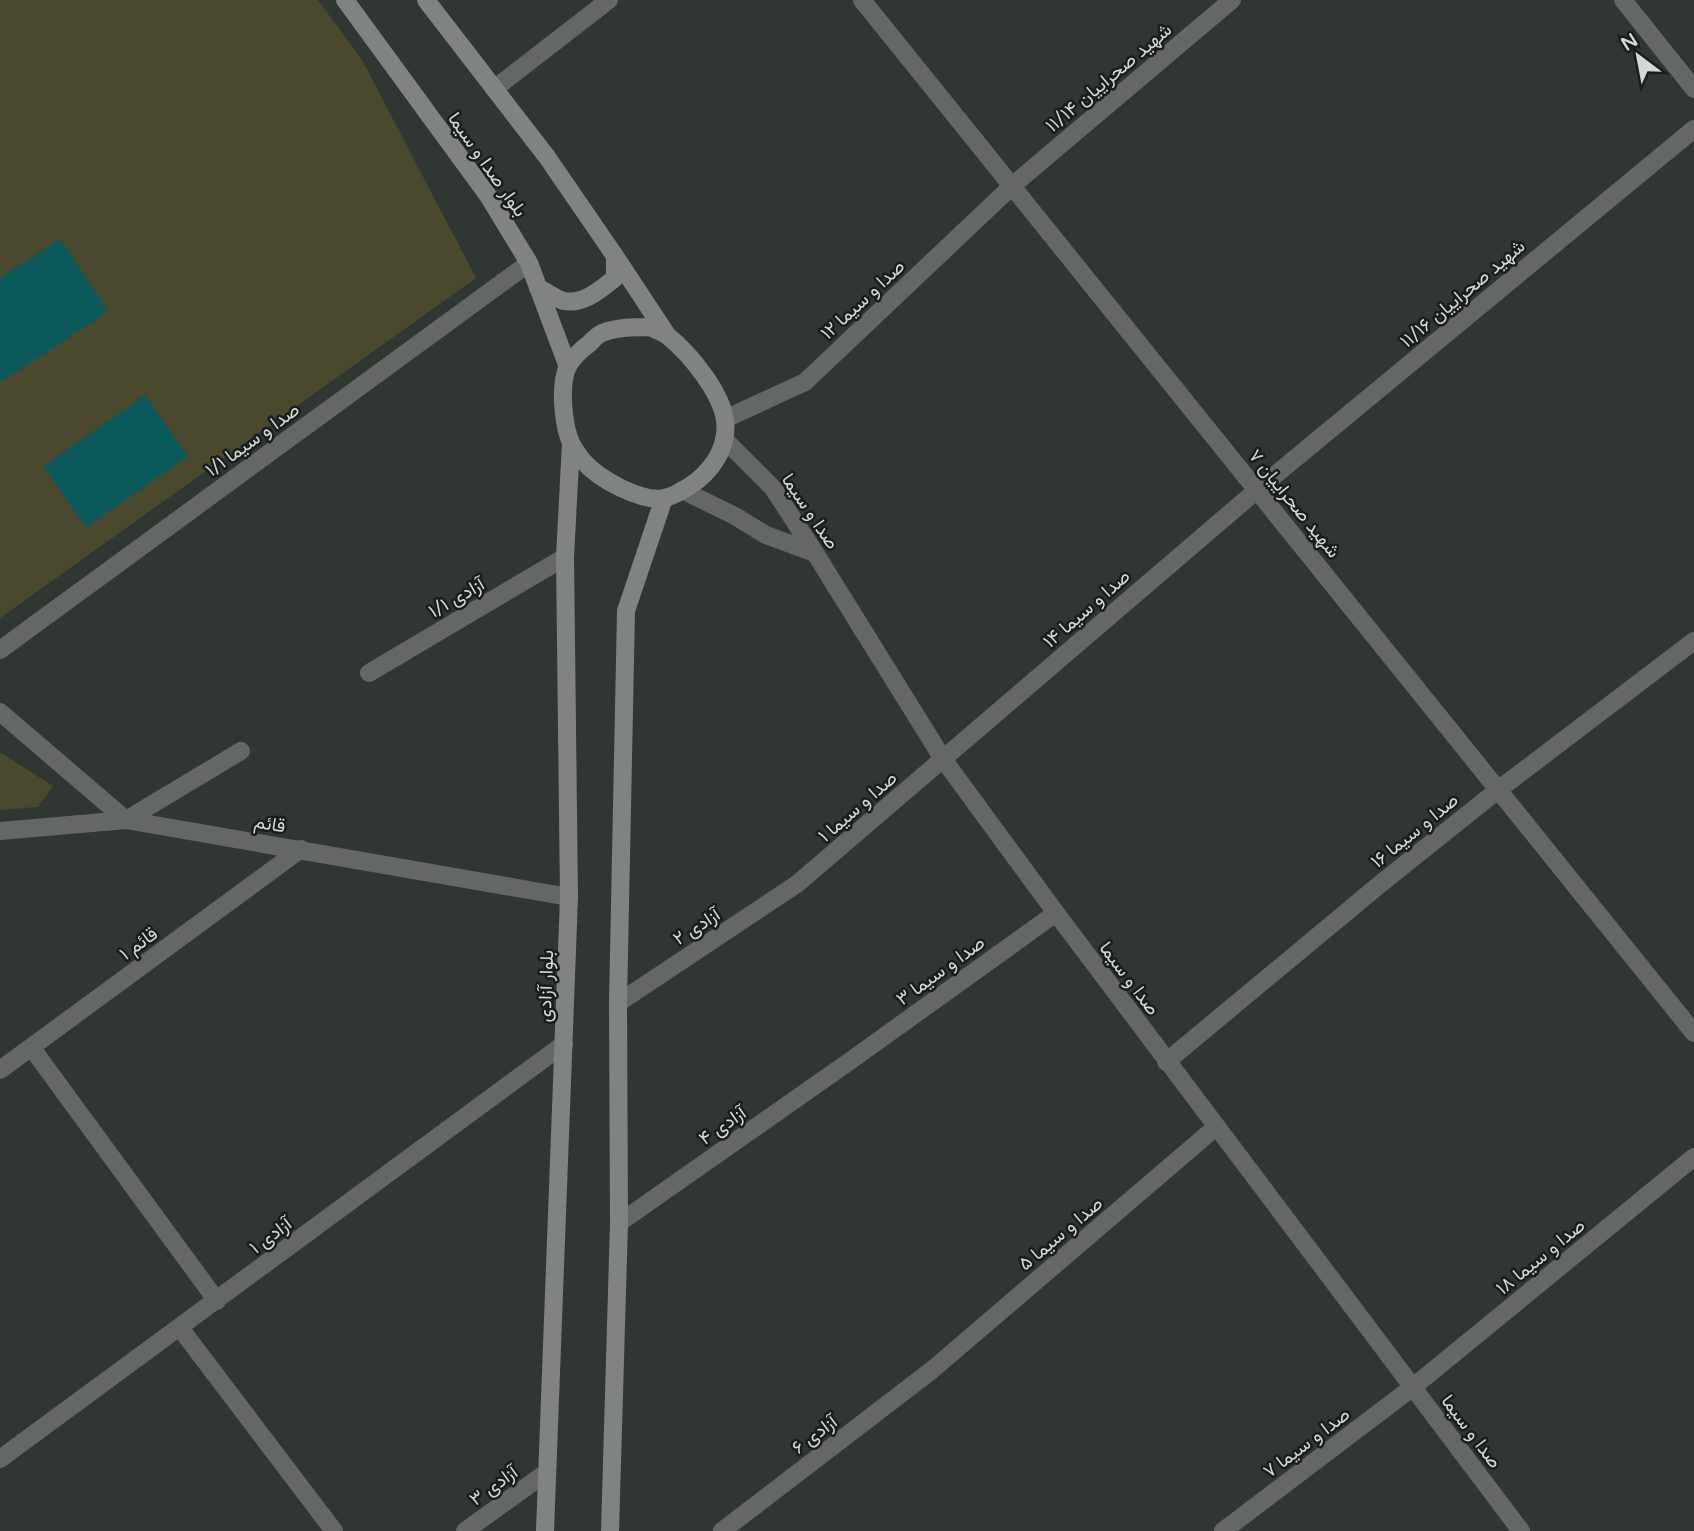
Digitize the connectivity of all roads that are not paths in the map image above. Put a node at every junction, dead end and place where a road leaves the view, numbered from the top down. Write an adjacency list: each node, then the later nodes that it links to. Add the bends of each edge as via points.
1 (345, 0): 12 (main road, بلوار صدا و سیما, via 489,197)
2 (426, 0): 7 (main road)
3 (609, 0): 7 (street)
4 (862, 0): 10 (street, شهید صحراییان ۷)
5 (1232, 0): 10 (street, شهید صحراییان ۱۱/۱۴)
6 (1623, 0): 8 (street)
7 (494, 89): 11 (main road)
8 (1694, 89)
9 (1694, 129): 20 (street, شهید صحراییان ۱۱/۱۶)
10 (1012, 186): 16 (street, صدا و سیما ۱۲, via 805,382); 20 (street, شهید صحراییان ۷)
11 (615, 256): 13 (main road, via 615,278 582,299 564,301); 14 (main road)
12 (528, 263): 13 (main road, بلوار صدا و سیما); 25 (street, صدا و سیما ۱/۱)
13 (538, 288): 15 (main road, بلوار صدا و سیما)
14 (667, 335): 15 (main road, via 650,327 600,334); 16 (main road, via 703,375)
15 (568, 367): 18 (main road, via 562,391)
16 (725, 419): 17 (main road)
17 (724, 439): 19 (main road, via 707,473); 22 (street, صدا و سیما, via 773,488)
18 (571, 443): 21 (main road, via 584,463 602,476 630,492); 23 (main road, بلوار آزادی)
19 (682, 490): 21 (main road); 22 (street, via 766,535)
20 (1257, 490): 29 (street, صدا و سیما ۱۴); 30 (street, شهید صحراییان ۷)
21 (664, 498): 37 (main road, via 626,611)
22 (815, 553): 29 (street, صدا و سیما)
23 (565, 557): 26 (street, آزادی ۱/۱); 35 (main road, بلوار آزادی)
24 (1694, 640): 30 (street, صدا و سیما ۱۶)
25 (0, 650)
26 (369, 673)
27 (0, 712): 31 (street)
28 (241, 751): 31 (street)
29 (943, 759): 34 (street, صدا و سیما ۱); 36 (street, صدا و سیما)
30 (1498, 790): 38 (street, شهید صحراییان ۷); 42 (street, صدا و سیما ۱۶)
31 (126, 820): 32 (street); 33 (street, قائم)
32 (0, 831)
33 (301, 849): 35 (street, قائم); 40 (street, قائم ۱)
34 (797, 884): 37 (street, آزادی ۲)
35 (569, 897): 39 (main road, بلوار آزادی)
36 (1055, 913): 41 (street, صدا و سیما ۳); 42 (street, صدا و سیما)
37 (618, 1003): 46 (main road)
38 (1694, 1033)
39 (564, 1044): 47 (street, آزادی ۱); 52 (main road, بلوار آزادی)
40 (31, 1047): 43 (street, قائم ۱); 47 (street)
41 (850, 1061): 46 (street, آزادی ۴)
42 (1166, 1062): 44 (street, صدا و سیما)
43 (0, 1070)
44 (1216, 1127): 49 (street, صدا و سیما ۵); 50 (street, صدا و سیما)
45 (1694, 1157): 50 (street, صدا و سیما ۱۸)
46 (619, 1223): 56 (main road)
47 (217, 1301): 48 (street, آزادی ۱)
48 (180, 1328): 51 (street, آزادی ۱); 53 (street)
49 (932, 1370): 57 (street, آزادی ۶)
50 (1413, 1387): 58 (street, صدا و سیما ۷); 59 (street, صدا و سیما)
51 (0, 1459)
52 (547, 1472): 54 (street, آزادی ۳); 55 (main road, بلوار آزادی)
53 (334, 1531)
54 (465, 1531)
55 (545, 1531)
56 (610, 1531)
57 (722, 1531)
58 (1223, 1531)
59 (1521, 1531)

